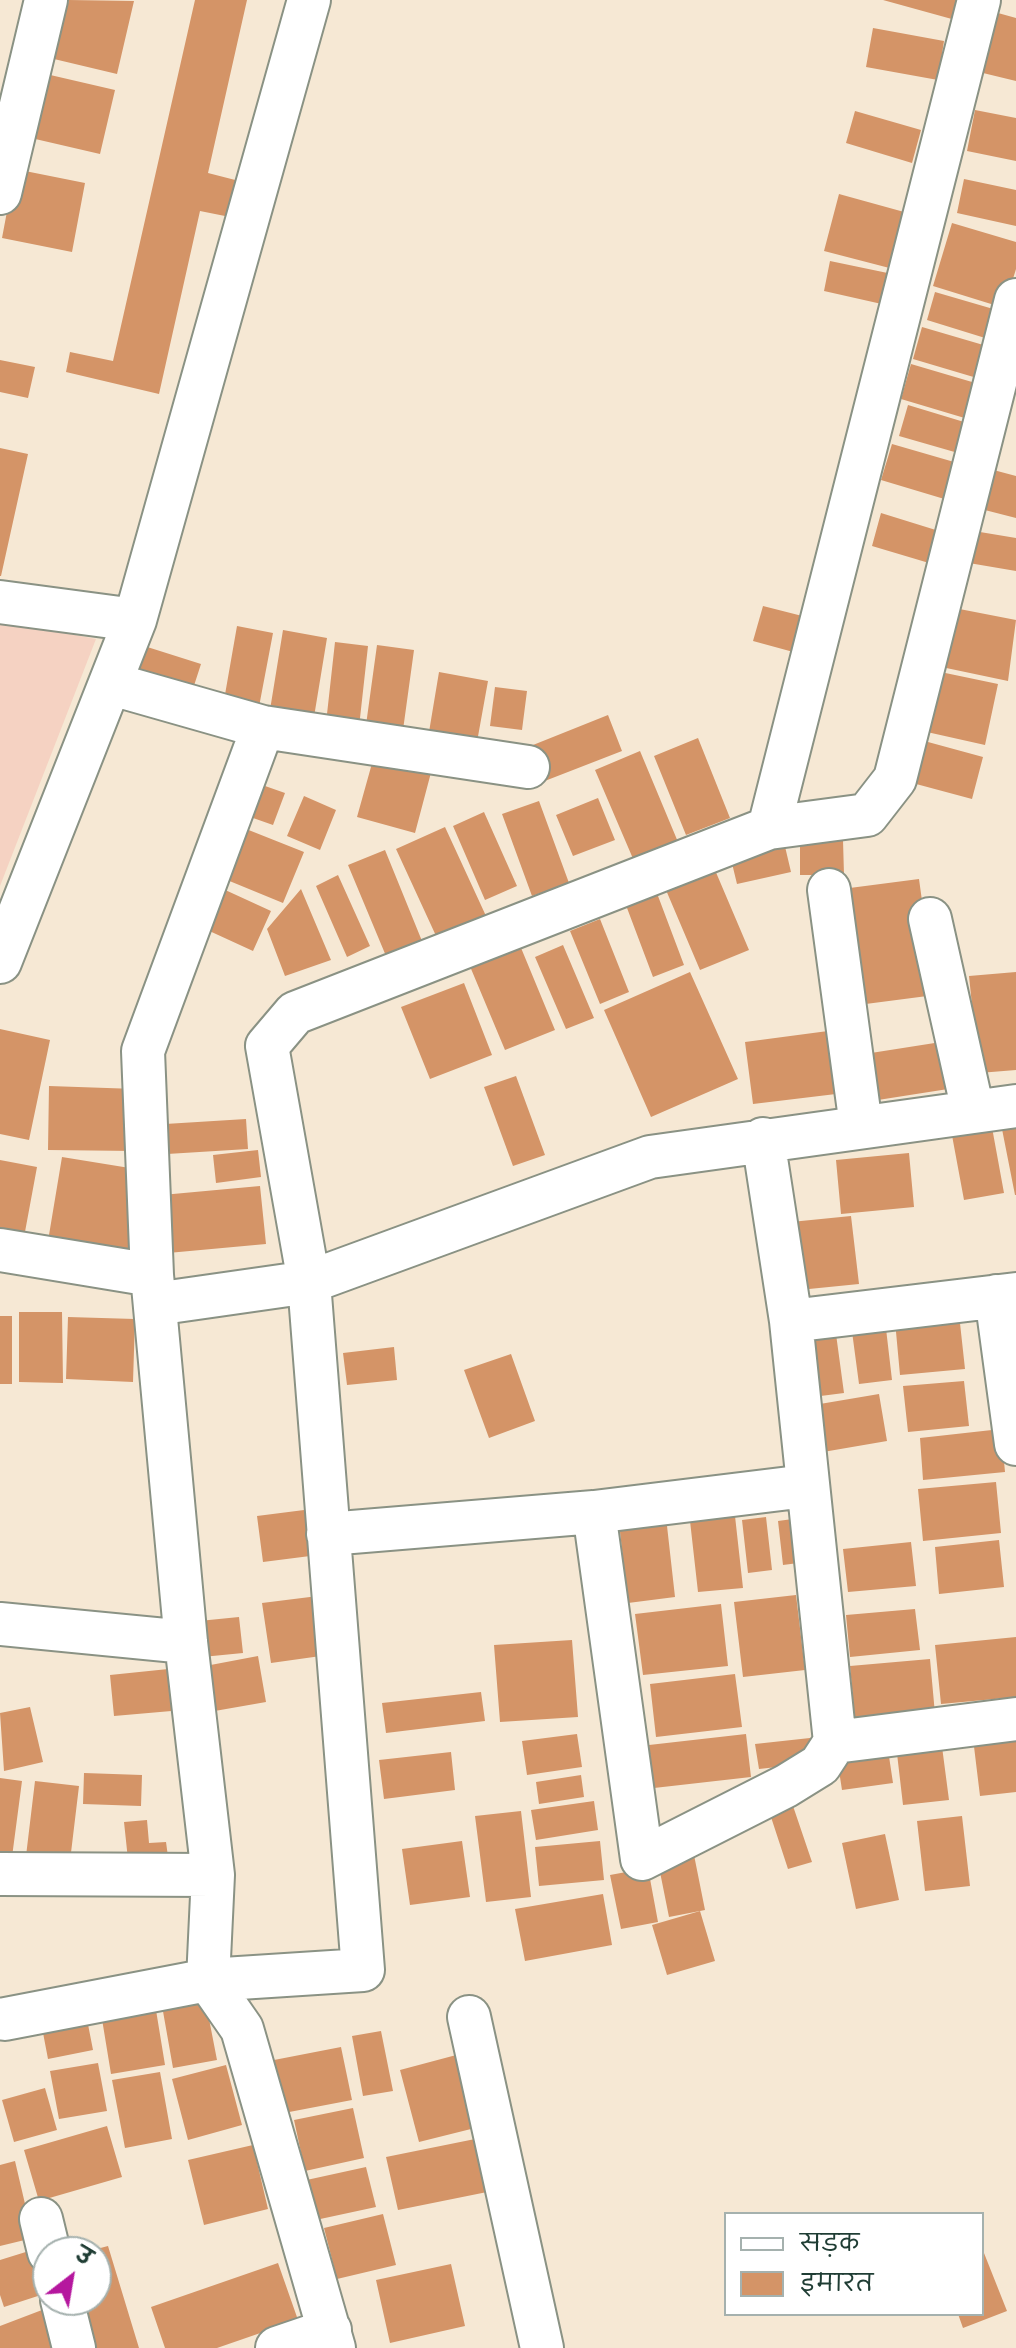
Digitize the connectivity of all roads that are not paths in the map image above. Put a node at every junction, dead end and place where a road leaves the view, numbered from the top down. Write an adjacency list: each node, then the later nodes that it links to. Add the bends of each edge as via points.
1 (46, 0): 4 (street)
2 (309, 0): 7 (street)
3 (979, 0): 11 (street)
4 (0, 193)
5 (1016, 300): 11 (street, via 895,779 867,815)
6 (0, 602): 7 (street)
7 (135, 620): 8 (street)
8 (112, 684): 9 (street); 14 (street)
9 (263, 727): 10 (street); 21 (street, via 143,1051)
10 (528, 767)
11 (769, 828): 20 (street, via 295,1013 267,1046)
12 (829, 890): 17 (street)
13 (930, 919): 16 (street)
14 (0, 962)
15 (1016, 1106): 16 (street)
16 (973, 1111): 17 (street)
17 (861, 1126): 18 (street)
18 (763, 1139): 20 (street, via 650,1157); 23 (street)
19 (0, 1250): 21 (street)
20 (309, 1282): 21 (street); 27 (street)
21 (154, 1290): 29 (street)
22 (1006, 1295): 23 (street); 24 (street)
23 (791, 1321): 25 (street)
24 (1016, 1444)
25 (806, 1486): 26 (street); 31 (street)
26 (594, 1512): 27 (street); 31 (street, via 642,1859 786,1786 820,1765)
27 (328, 1534): 34 (street, via 363,1970)
28 (0, 1624): 29 (street)
29 (186, 1642): 33 (street)
30 (1016, 1719): 31 (street)
31 (835, 1742)
32 (0, 1874): 33 (street)
33 (213, 1875): 34 (street)
34 (208, 1980): 36 (street); 38 (street, via 242,2029)
35 (469, 2017): 41 (street)
36 (5, 2019)
37 (66, 2316): 39 (street)
38 (332, 2339): 40 (street)
39 (74, 2348)
40 (277, 2348)
41 (542, 2348)

